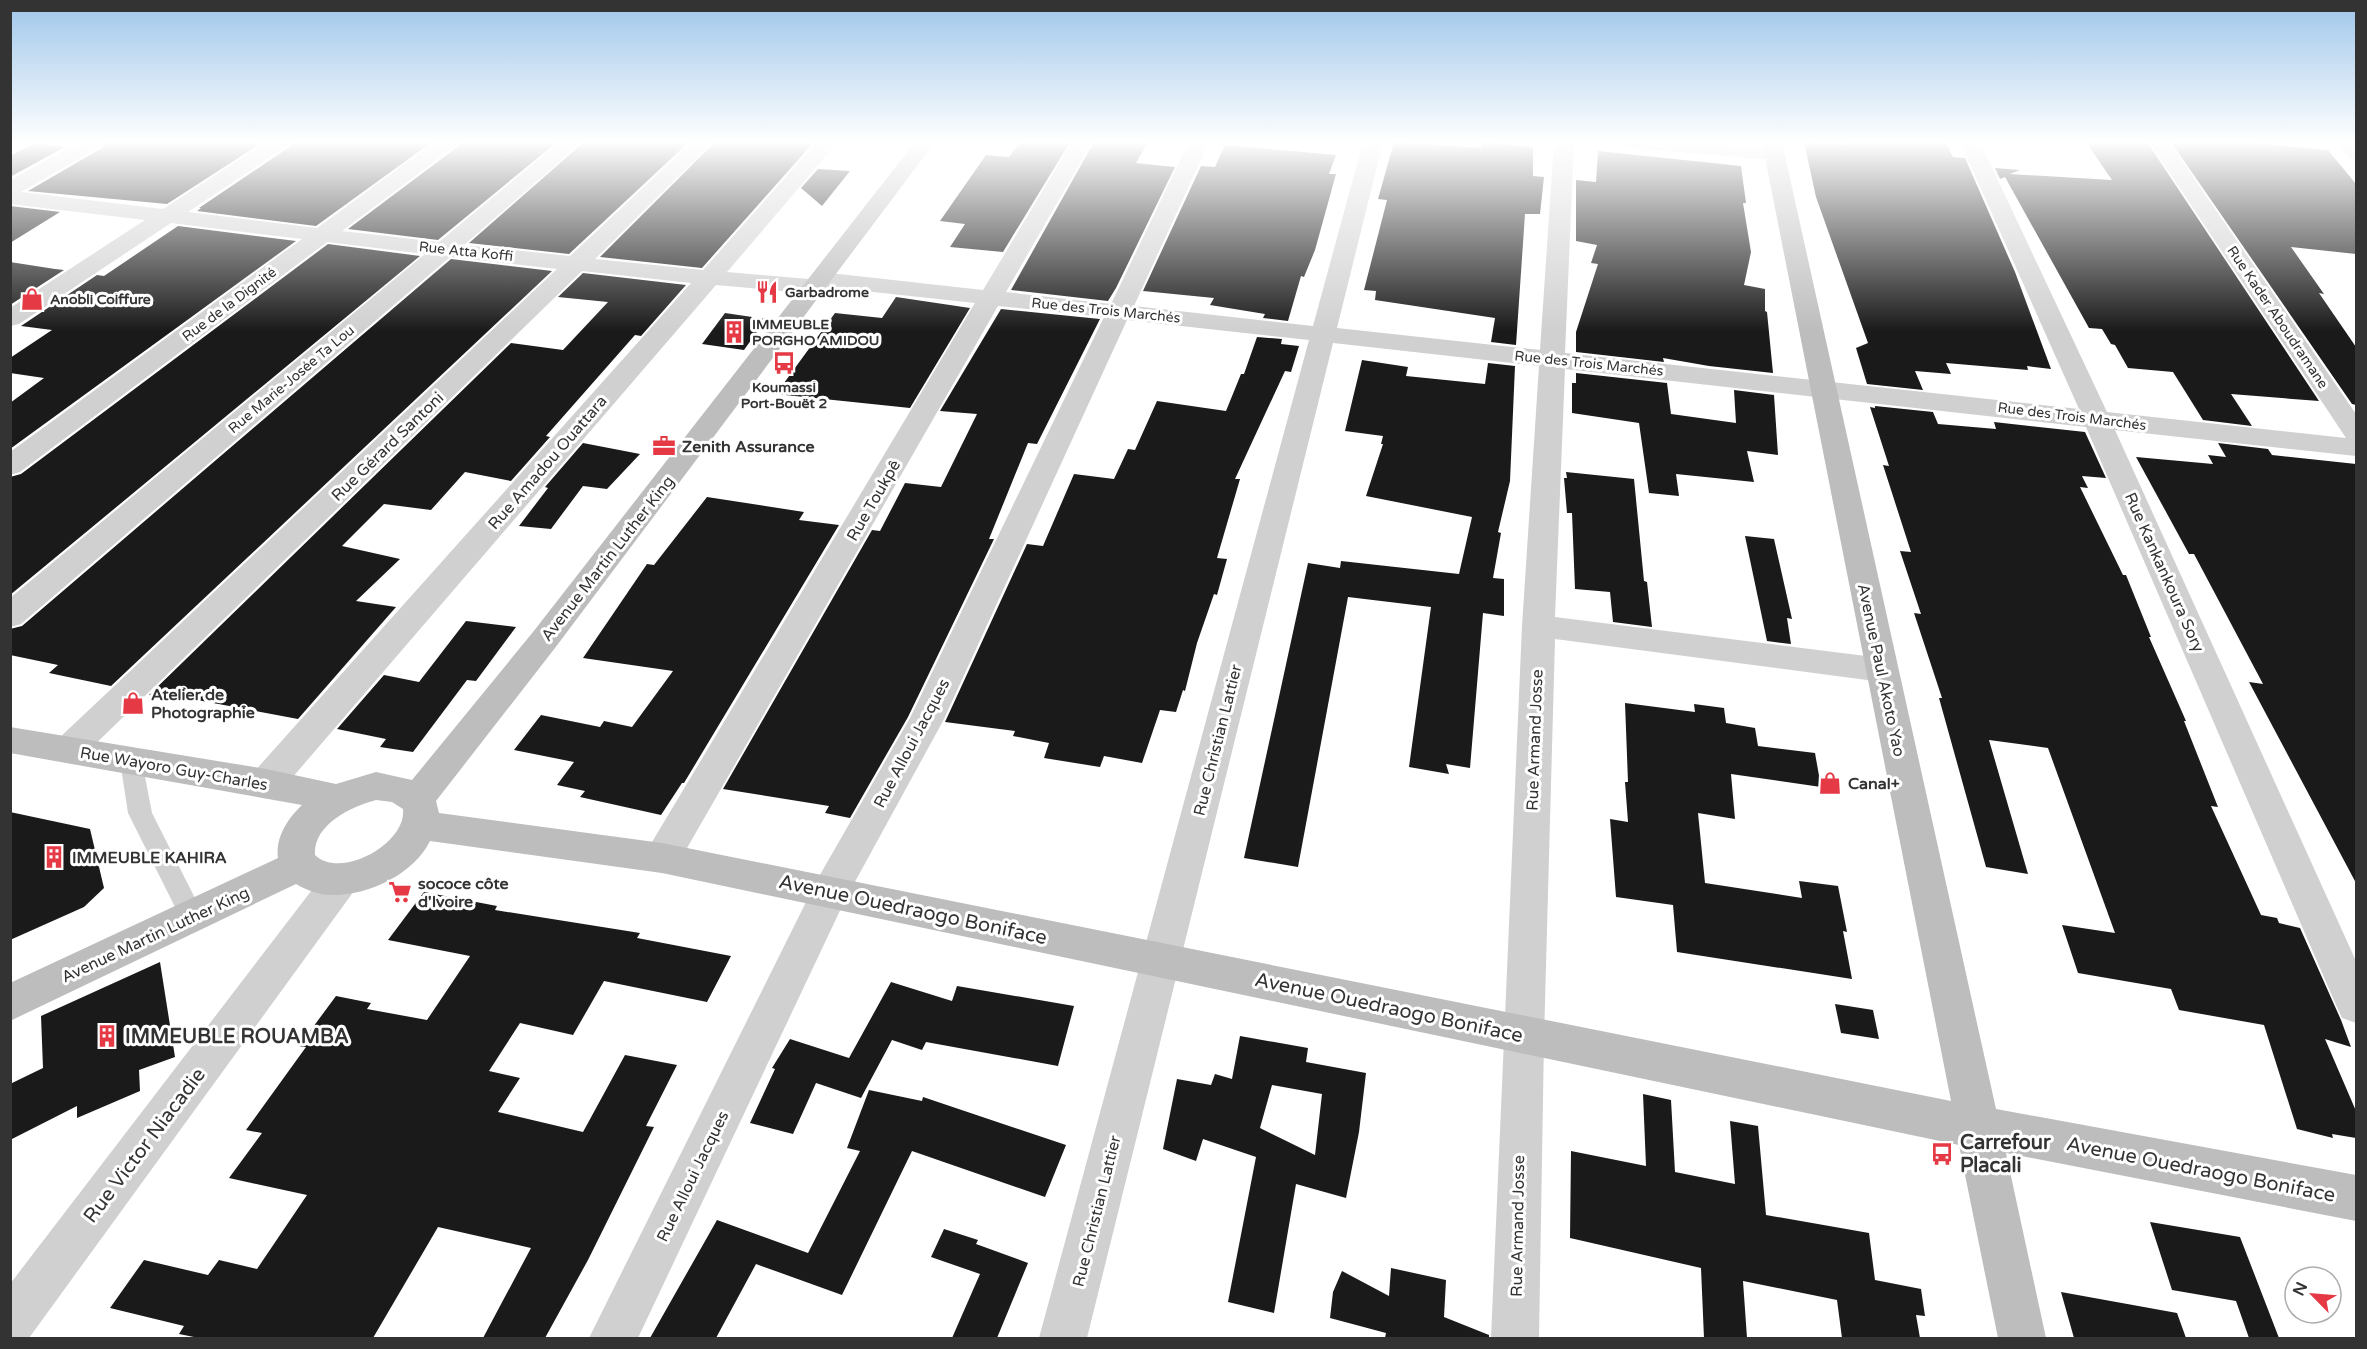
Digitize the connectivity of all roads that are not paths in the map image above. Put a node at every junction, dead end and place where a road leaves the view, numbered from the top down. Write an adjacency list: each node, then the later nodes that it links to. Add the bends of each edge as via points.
1 (74, 205): 15 (street, Rue Atta Koffi)
2 (181, 205): 15 (street)
3 (363, 205): 16 (street, Rue de la Dignité)
4 (497, 205): 17 (street, Rue Marie-Josée Ta Lou)
5 (638, 205): 18 (street, Rue Gérard Santoni)
6 (773, 205): 19 (street, Rue Amadou Ouattara)
7 (877, 205): 20 (street, Avenue Martin Luther King)
8 (1046, 205): 21 (street, Rue Toukpê)
9 (1170, 205): 22 (street, Rue Alloui Jacques)
10 (1355, 205): 24 (street, Rue Christian Lattier)
11 (1560, 205): 25 (street, Rue Armand Josse)
12 (1785, 205): 26 (street, Avenue Paul Akoto Yao)
13 (1999, 205): 27 (street, Rue Kankankoura Sory)
14 (2202, 205): 28 (street, Rue Kader Aboudramane)
15 (164, 216): 16 (street, Rue Atta Koffi); 23 (street)
16 (321, 236): 17 (street, Rue Atta Koffi); 30 (street, Rue de la Dignité)
17 (445, 249): 18 (street, Rue Atta Koffi); 31 (street, Rue Marie-Josée Ta Lou)
18 (577, 263): 19 (street, Rue Atta Koffi); 35 (street, Rue Gérard Santoni)
19 (709, 278): 20 (street, Rue Atta Koffi); 37 (street, Rue Amadou Ouattara)
20 (818, 283): 21 (street, Rue des Trois Marchés); 39 (street, Avenue Martin Luther King, via 544,640)
21 (992, 298): 22 (street, Rue des Trois Marchés); 40 (street, Rue Toukpê)
22 (1121, 311): 24 (street, Rue des Trois Marchés); 43 (street, Rue Alloui Jacques, via 926,721)
23 (10, 319)
24 (1321, 335): 25 (street, Rue des Trois Marchés); 45 (street, Rue Christian Lattier)
25 (1551, 359): 26 (street, Rue des Trois Marchés); 32 (street, Rue Armand Josse)
26 (1822, 387): 27 (street, Rue des Trois Marchés); 33 (street, Avenue Paul Akoto Yao)
27 (2097, 420): 29 (street, Rue des Trois Marchés); 47 (street, Rue Kankankoura Sory)
28 (2356, 433)
29 (2356, 448)
30 (10, 466)
31 (10, 616)
32 (1538, 626): 33 (street); 48 (street, Rue Armand Josse)
33 (1882, 670): 49 (street, Avenue Paul Akoto Yao)
34 (10, 740): 35 (street, Rue Wayoro Guy-Charles)
35 (69, 750): 36 (street, Rue Wayoro Guy-Charles)
36 (131, 761): 37 (street, Rue Wayoro Guy-Charles); 44 (lane, via 140,813)
37 (266, 783): 38 (street, Rue Wayoro Guy-Charles)
38 (338, 799): 39 (street, via 357,790 393,786 407,791); 41 (street, via 307,824 298,838)
39 (418, 812): 40 (street, Avenue Ouedraogo Boniface); 42 (street, via 412,840 398,854 362,875)
40 (662, 858): 43 (street, Avenue Ouedraogo Boniface)
41 (299, 865): 42 (street, via 323,880); 44 (street, Avenue Martin Luther King)
42 (341, 880): 51 (street, Rue Victor Niacadie)
43 (830, 891): 45 (street, Avenue Ouedraogo Boniface); 52 (street, Rue Alloui Jacques)
44 (192, 916): 46 (street, Avenue Martin Luther King)
45 (1161, 960): 48 (street, Avenue Ouedraogo Boniface); 53 (street, Rue Christian Lattier)
46 (10, 1003)
47 (2356, 1005)
48 (1521, 1034): 49 (street, Avenue Ouedraogo Boniface); 54 (street, Rue Armand Josse)
49 (1977, 1127): 50 (street, Avenue Ouedraogo Boniface); 55 (street, Avenue Paul Akoto Yao)
50 (2356, 1198)
51 (10, 1324)
52 (613, 1338)
53 (1063, 1338)
54 (1515, 1338)
55 (2022, 1338)

